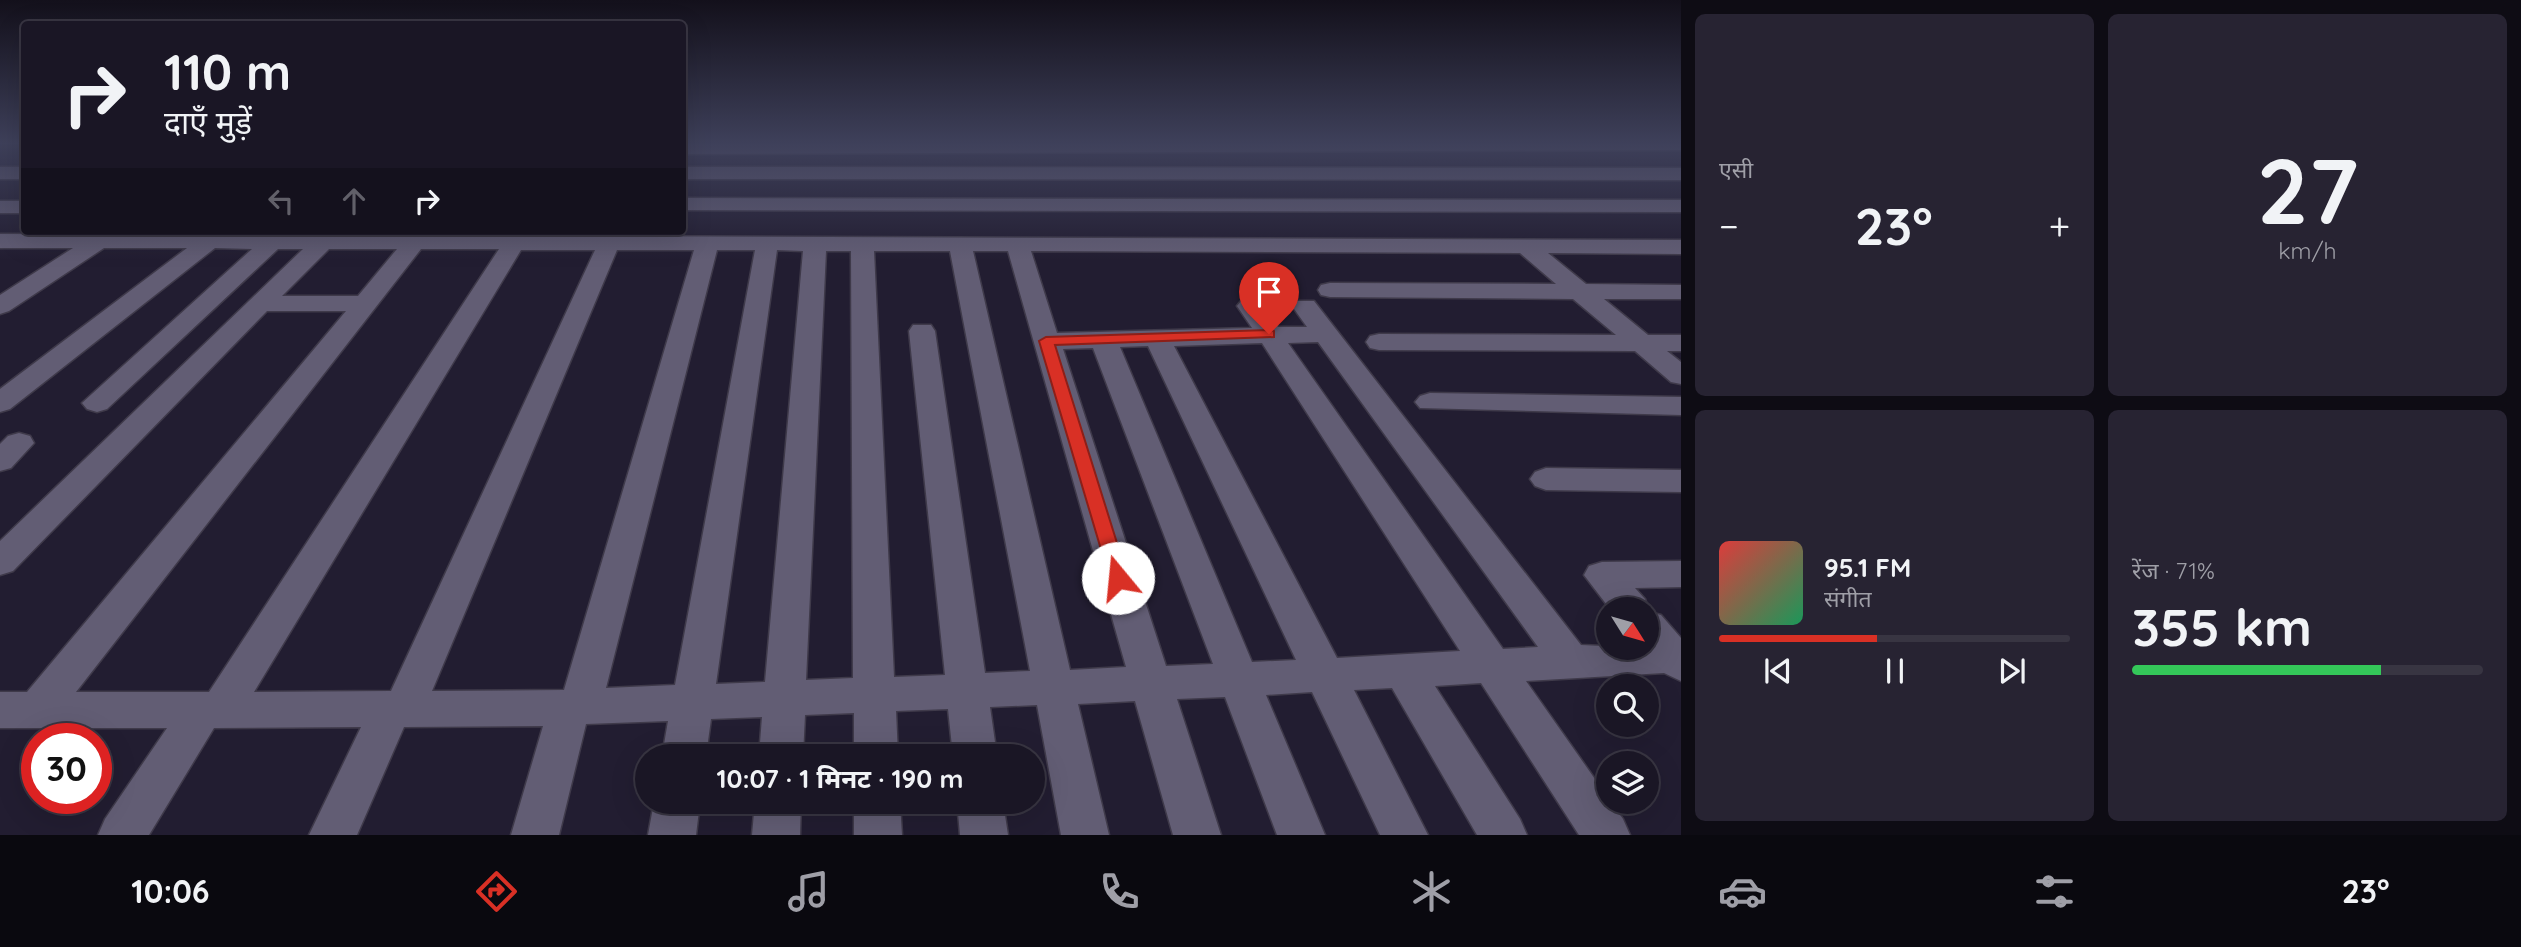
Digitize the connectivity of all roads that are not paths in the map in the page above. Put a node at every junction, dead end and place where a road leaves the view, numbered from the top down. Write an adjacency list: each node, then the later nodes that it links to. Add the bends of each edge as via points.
1 (887, 182): 6 (street)
2 (1123, 182): 7 (street)
3 (1320, 182): 8 (street)
4 (1508, 182): 9 (street)
5 (686, 204): 6 (street)
6 (889, 205): 7 (street); 25 (street)
7 (1137, 205): 8 (street); 28 (street)
8 (1345, 206): 9 (street); 29 (street)
9 (1543, 206): 10 (street); 31 (street)
10 (1681, 206)
11 (0, 207): 12 (street)
12 (21, 208)
13 (135, 237): 19 (street); 20 (street)
14 (282, 239): 20 (street); 21 (street); 51 (street)
15 (404, 239): 16 (street); 21 (street); 35 (street)
16 (512, 239): 17 (street); 73 (street)
17 (618, 239): 22 (street); 72 (street)
18 (0, 242): 19 (street)
19 (99, 242): 37 (street)
20 (208, 243): 49 (street)
21 (322, 243): 36 (street)
22 (707, 244): 23 (street); 71 (street)
23 (767, 244): 24 (street); 70 (street)
24 (815, 244): 25 (street); 69 (street)
25 (877, 245): 26 (street); 68 (street)
26 (960, 245): 27 (street); 66 (street)
27 (1018, 246): 28 (street); 44 (street)
28 (1162, 246): 29 (street)
29 (1386, 246): 30 (street)
30 (1525, 246): 31 (street); 33 (street)
31 (1601, 247): 32 (street)
32 (1681, 247)
33 (1578, 291): 34 (street); 41 (street, via 1318,298); 46 (street)
34 (1681, 292)
35 (365, 303): 36 (street); 74 (street)
36 (260, 304): 55 (street)
37 (0, 306)
38 (1250, 306): 40 (street)
39 (922, 331): 67 (street)
40 (1269, 334): 41 (street); 42 (street); 61 (street)
41 (1326, 334): 60 (street)
42 (1157, 338): 43 (street); 63 (street)
43 (1103, 339): 44 (street); 64 (street)
44 (1046, 341): 65 (street)
45 (1379, 342): 46 (street)
46 (1641, 343): 47 (street); 48 (street)
47 (1681, 343)
48 (1681, 376)
49 (0, 402)
50 (1430, 402): 52 (street)
51 (97, 403)
52 (1681, 406)
53 (1546, 479): 54 (street)
54 (1681, 481)
55 (0, 562)
56 (1681, 574): 57 (street, via 1602,575)
57 (1621, 597)
58 (1659, 638): 59 (street)
59 (1679, 659): 60 (street)
60 (1571, 662): 61 (street)
61 (1490, 666): 62 (street); 95 (street)
62 (1403, 670): 63 (street); 94 (street)
63 (1324, 675): 64 (street); 93 (street)
64 (1237, 679): 65 (street); 92 (street)
65 (1150, 683): 66 (street); 91 (street)
66 (1054, 687): 67 (street); 90 (street)
67 (967, 691): 68 (street); 78 (street)
68 (874, 695): 69 (street); 77 (street)
69 (784, 698): 70 (street); 76 (street)
70 (692, 702): 71 (street); 75 (street)
71 (575, 707): 72 (street); 85 (street)
72 (398, 709): 73 (street); 84 (street)
73 (211, 710): 74 (street); 83 (street)
74 (13, 714)
75 (686, 744)
76 (782, 744)
77 (876, 744)
78 (974, 744)
79 (675, 814): 86 (street)
80 (777, 814): 87 (street)
81 (877, 814): 88 (street)
82 (981, 814): 89 (street)
83 (122, 835)
84 (333, 835)
85 (535, 835)
86 (672, 835)
87 (776, 835)
88 (878, 835)
89 (984, 835)
90 (1085, 835)
91 (1197, 835)
92 (1301, 835)
93 (1404, 835)
94 (1503, 835)
95 (1605, 835)

